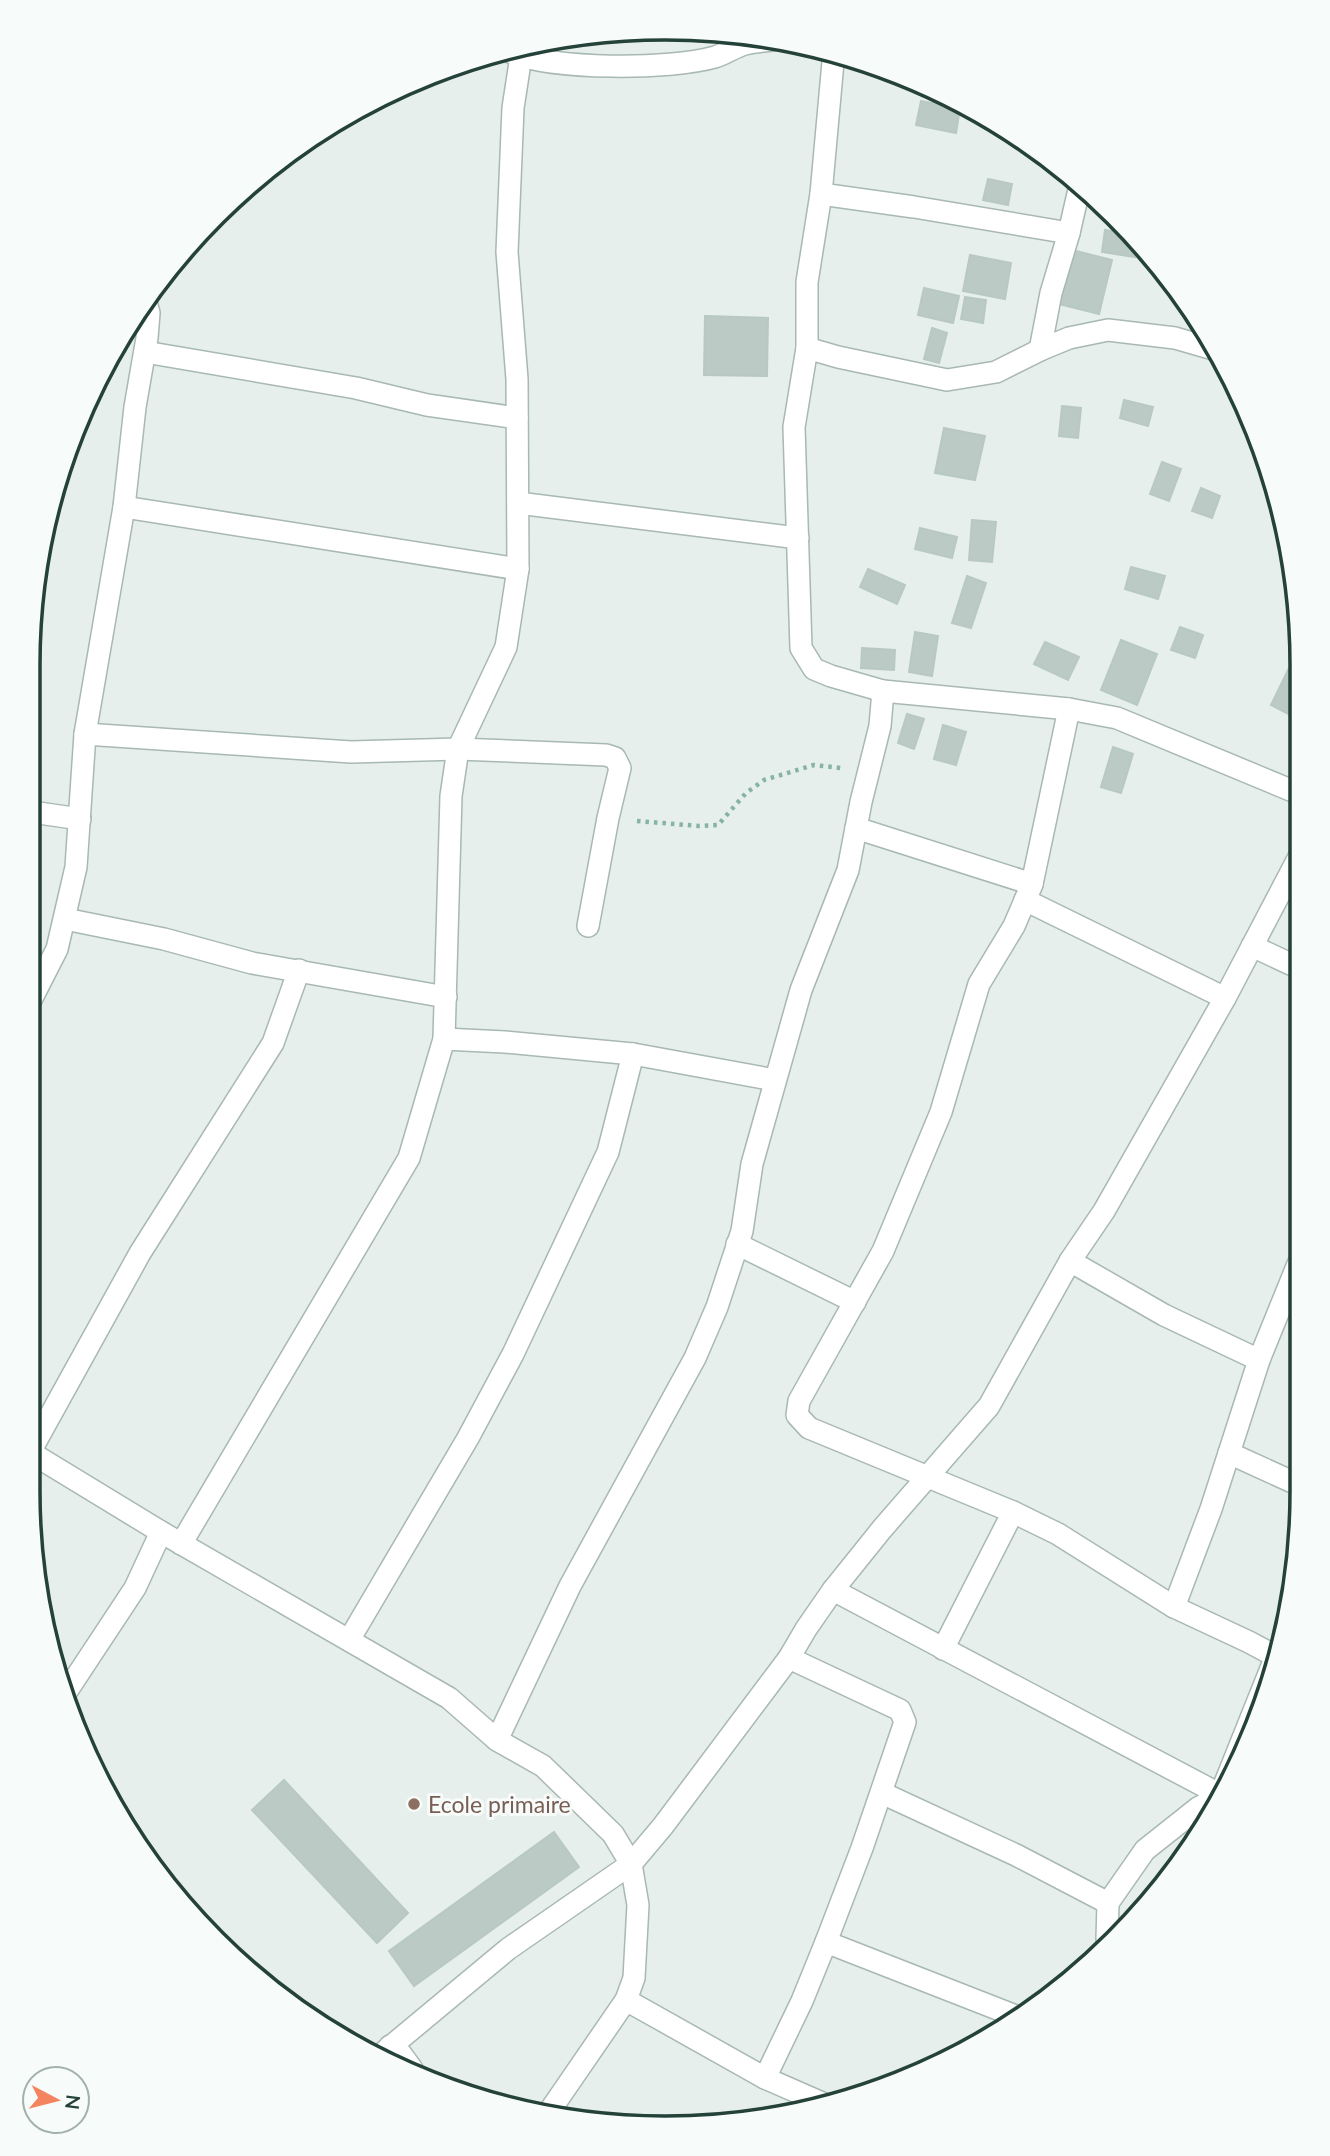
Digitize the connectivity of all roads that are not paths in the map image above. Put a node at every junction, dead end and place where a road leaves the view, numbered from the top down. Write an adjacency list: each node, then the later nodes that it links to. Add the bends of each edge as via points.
1 (741, 45): 2 (street, via 715,57 629,66)
2 (527, 56)
3 (514, 59): 13 (street, via 507,252)
4 (833, 64): 5 (street)
5 (821, 194): 7 (street); 10 (street, via 807,282)
6 (1078, 196): 7 (street)
7 (1069, 233): 11 (street)
8 (149, 314): 12 (street)
9 (1201, 346): 11 (street, via 1108,330)
10 (807, 348): 11 (street, via 947,380 996,372); 16 (street, via 794,427)
11 (1040, 350)
12 (145, 352): 13 (street); 15 (street)
13 (517, 418): 14 (street)
14 (518, 503): 16 (street); 17 (street)
15 (124, 508): 17 (street); 20 (street)
16 (798, 538): 18 (street, via 801,648 814,669)
17 (518, 569): 21 (street, via 506,647)
18 (883, 691): 19 (street); 25 (street, via 880,726)
19 (1069, 709): 22 (street, via 1116,718); 27 (street)
20 (85, 734): 21 (street, via 351,752); 24 (street)
21 (458, 749): 29 (street, via 615,758 620,768); 34 (street, via 451,796)
22 (1290, 790)
23 (40, 813): 24 (street)
24 (80, 819): 28 (street)
25 (856, 828): 27 (street); 38 (street, via 848,870 801,990)
26 (1290, 874): 30 (street)
27 (1029, 892): 35 (street); 42 (street, via 979,984 941,1112 883,1251)
28 (65, 919): 32 (street); 33 (street, via 57,949)
29 (588, 926)
30 (1252, 946): 31 (street); 35 (street)
31 (1290, 964)
32 (299, 970): 34 (street); 44 (street, via 274,1043 140,1253)
33 (40, 982)
34 (446, 997): 36 (street)
35 (1225, 998): 40 (street, via 1104,1211)
36 (444, 1039): 37 (street); 51 (street, via 409,1158)
37 (633, 1054): 38 (street); 54 (street, via 608,1152 519,1342)
38 (775, 1080): 39 (street)
39 (737, 1244): 42 (street); 59 (street, via 695,1358 570,1586)
40 (1070, 1261): 43 (street, via 1164,1315); 47 (street, via 989,1406)
41 (1290, 1284): 43 (street)
42 (855, 1301): 47 (street, via 799,1401 797,1415 809,1428)
43 (1259, 1360): 45 (street)
44 (40, 1431)
45 (1228, 1453): 48 (street); 53 (street)
46 (40, 1458): 50 (street)
47 (929, 1477): 49 (street); 52 (street)
48 (1290, 1481)
49 (1013, 1512): 53 (street, via 1058,1534); 55 (street)
50 (161, 1532): 51 (street); 58 (street, via 135,1588)
51 (181, 1544): 54 (street)
52 (833, 1590): 55 (street); 57 (street)
53 (1174, 1607): 56 (street)
54 (349, 1640): 59 (street, via 449,1698)
55 (943, 1648): 60 (street)
56 (1268, 1652)
57 (789, 1658): 61 (street, via 900,1710 905,1722); 63 (street)
58 (71, 1685)
59 (497, 1740): 63 (street, via 542,1766 613,1834)
60 (1212, 1792)
61 (882, 1793): 64 (street); 66 (street)
62 (1206, 1803): 64 (street, via 1145,1850)
63 (631, 1864): 67 (street, via 638,1905 637,1950); 69 (street, via 508,1949)
64 (1108, 1903): 65 (street)
65 (1107, 1933)
66 (826, 1942): 68 (street); 71 (street)
67 (626, 2000): 71 (street); 73 (street)
68 (1007, 2013)
69 (386, 2049): 70 (street)
70 (404, 2058)
71 (765, 2078): 72 (street)
72 (811, 2098)
73 (553, 2106)

